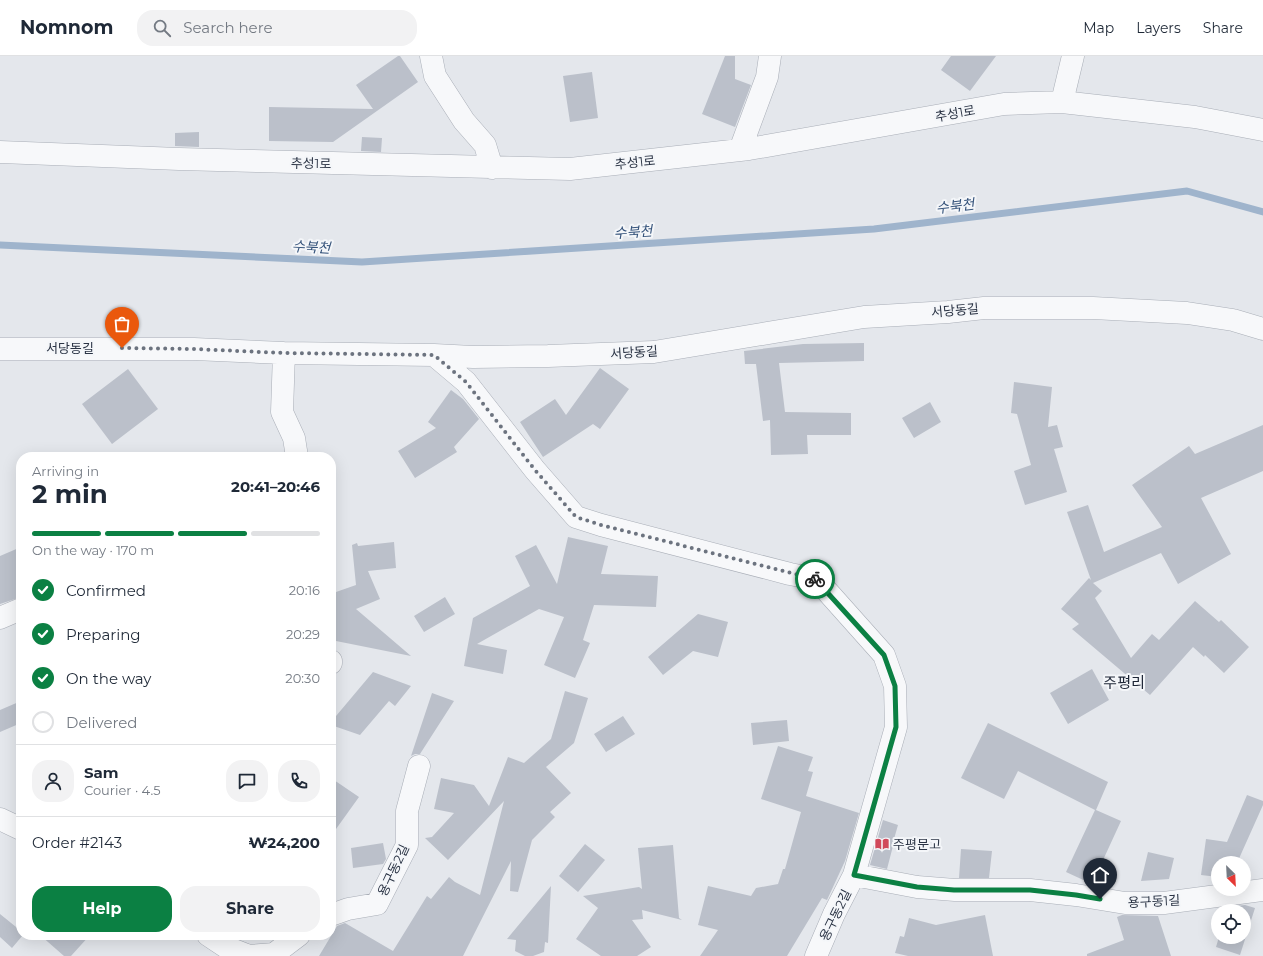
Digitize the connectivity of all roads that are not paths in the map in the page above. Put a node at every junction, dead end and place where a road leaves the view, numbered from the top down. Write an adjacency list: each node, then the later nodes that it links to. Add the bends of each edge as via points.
1 (431, 56): 8 (street, via 434,76 464,121 485,145)
2 (770, 56): 6 (street, via 767,77)
3 (1073, 56): 4 (street)
4 (1062, 102): 5 (street, 추성1로, via 1195,117); 6 (street, 추성1로, via 1004,104)
5 (1263, 130)
6 (740, 150): 8 (street, 추성1로, via 570,169)
7 (0, 152): 8 (street, 추성1로)
8 (492, 168)
9 (1263, 329): 12 (street, 서당동길, via 1233,320 1187,313 1093,308 984,308 864,317 654,352 548,356)
10 (0, 349): 11 (street, 서당동길, via 194,349)
11 (284, 353): 12 (street, 서당동길); 13 (street, via 282,412 294,438)
12 (434, 355): 19 (street, 용구동2길, via 466,382 535,470 576,517 815,579 884,655 895,686 896,727)
13 (296, 452)
14 (16, 611): 15 (street)
15 (0, 618)
16 (419, 766): 21 (street, 용구동2길, via 408,811 407,845 377,904)
17 (0, 819): 18 (street)
18 (16, 827)
19 (854, 875): 20 (street, 용구동1길, via 917,887 954,890 1030,890 1125,903 1164,903); 24 (street, 용구동2길)
20 (1263, 890)
21 (336, 913)
22 (215, 940): 23 (street, via 226,948 249,956 274,954)
23 (292, 940)
24 (816, 956)

